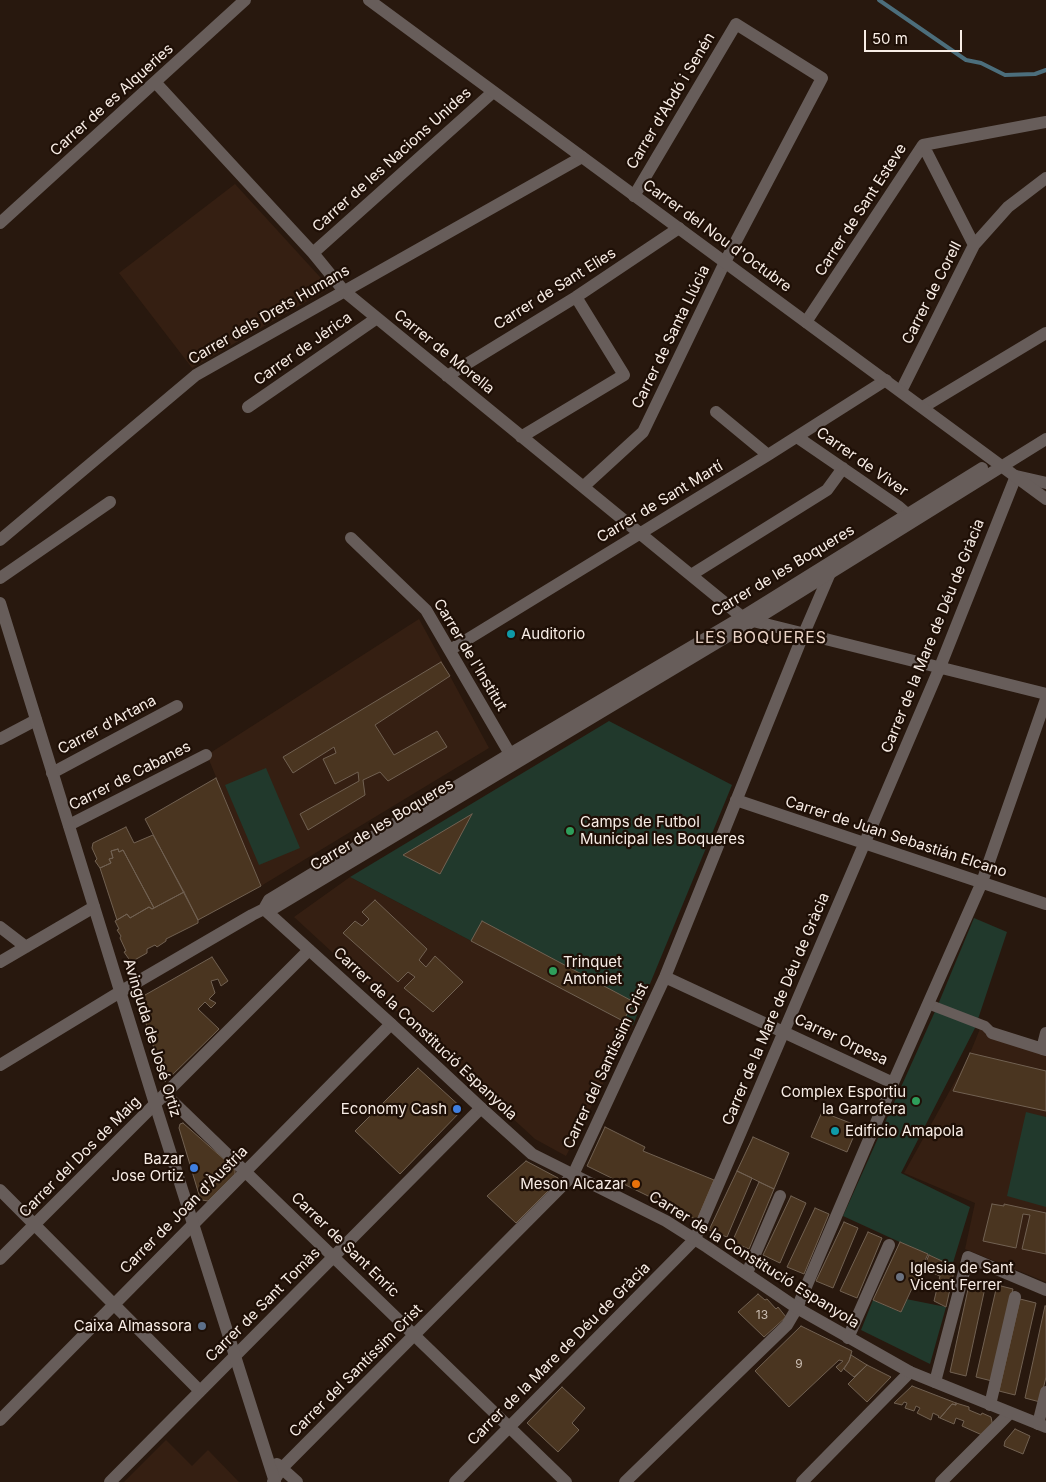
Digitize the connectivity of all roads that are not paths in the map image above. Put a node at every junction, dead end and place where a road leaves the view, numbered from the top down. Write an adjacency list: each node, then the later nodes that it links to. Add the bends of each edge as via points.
1 (245, 0): 4 (street, Carrer de es Alqueries)
2 (368, 0): 5 (street, Carrer del Nou d'Octubre)
3 (736, 24): 10 (street, Carrer d'Abdó i Senén); 15 (street, Carrer de Santa Llúcia, via 822,78)
4 (155, 82): 11 (street, Carrer de es Alqueries); 14 (street, Carrer de Morella)
5 (493, 92): 8 (street, Carrer del Nou d'Octubre); 14 (street, Carrer de les Nacions Unides)
6 (1046, 122): 7 (street, Carrer de Sant Esteve)
7 (923, 145): 13 (street); 19 (street, Carrer de Sant Esteve)
8 (582, 157): 10 (street, Carrer del Nou d'Octubre); 16 (street, Carrer dels Drets Humans)
9 (1046, 178): 13 (street, Carrer de Corell, via 1008,207)
10 (634, 196): 12 (street, Carrer del Nou d'Octubre)
11 (0, 223)
12 (679, 228): 15 (street, Carrer del Nou d'Octubre); 17 (street, Carrer de Sant Elies)
13 (974, 245): 23 (street, Carrer de Corell)
14 (314, 253): 16 (street, Carrer de Morella)
15 (725, 262): 19 (street, Carrer del Nou d'Octubre); 36 (street, Carrer de Santa Llúcia, via 643,432)
16 (344, 291): 18 (street, Carrer de Morella); 42 (street, Carrer dels Drets Humans, via 196,374)
17 (576, 297): 21 (street, Carrer de Sant Elies); 28 (street, via 624,374)
18 (377, 318): 21 (street, Carrer de Morella); 24 (street, Carrer de Jérica)
19 (806, 322): 22 (street, Carrer del Nou d'Octubre)
20 (1046, 333): 25 (street)
21 (447, 376): 28 (street, Carrer de Morella)
22 (886, 380): 23 (street, Carrer del Nou d'Octubre); 29 (street, Carrer de Sant Martí)
23 (901, 391): 25 (street, Carrer del Nou d'Octubre)
24 (248, 407)
25 (923, 407): 32 (street, Carrer del Nou d'Octubre)
26 (716, 412): 31 (street)
27 (1046, 429): 32 (street, Carrer de les Boqueres)
28 (522, 437): 36 (street, Carrer de Morella)
29 (797, 437): 31 (street, Carrer de Sant Martí); 33 (street, Carrer de Viver)
30 (1046, 440): 32 (street, Carrer de les Boqueres)
31 (768, 455): 40 (street, Carrer de Sant Martí)
32 (998, 464): 34 (street, Carrer del Nou d'Octubre); 39 (street, Carrer de les Boqueres); 43 (street, Carrer de les Boqueres)
33 (843, 468): 39 (street, Carrer de Viver); 44 (street, via 827,490)
34 (1016, 476): 35 (street); 37 (street, Carrer del Nou d'Octubre); 50 (street, Carrer de la Mare de Déu de Gràcia)
35 (1046, 483)
36 (583, 487): 40 (street, Carrer de Morella)
37 (1046, 499)
38 (110, 502): 45 (street)
39 (908, 514): 47 (street, Carrer de les Boqueres)
40 (640, 533): 44 (street, Carrer de Morella); 49 (street, Carrer de Sant Martí)
41 (351, 538): 49 (street, Carrer de l'Institut, via 426,610)
42 (0, 540)
43 (830, 573): 47 (street, Carrer de les Boqueres); 48 (street, Carrer del Santíssim Crist)
44 (691, 575): 47 (street, Carrer de Morella)
45 (0, 578)
46 (0, 603): 54 (street, Avinguda de José Ortiz)
47 (747, 619): 48 (street); 57 (street, Carrer de les Boqueres)
48 (804, 634): 50 (street); 59 (street, Carrer del Santíssim Crist)
49 (450, 650): 57 (street, Carrer de l'Institut)
50 (940, 668): 51 (street); 61 (street, Carrer de la Mare de Déu de Gràcia)
51 (1046, 694)
52 (1046, 699): 62 (street)
53 (177, 706): 58 (street, Carrer d'Artana)
54 (36, 720): 55 (street); 58 (street, Avinguda de José Ortiz)
55 (0, 739)
56 (206, 755): 60 (street, Carrer de Cabanes)
57 (513, 758): 65 (street, Carrer de les Boqueres, via 269,900)
58 (52, 773): 60 (street, Avinguda de José Ortiz)
59 (736, 800): 61 (street, Carrer de Juan Sebastián Elcano); 70 (street, Carrer del Santíssim Crist)
60 (69, 825): 64 (street, Avinguda de José Ortiz)
61 (864, 843): 62 (street, Carrer de Juan Sebastián Elcano); 74 (street, Carrer de la Mare de Déu de Gràcia)
62 (982, 882): 63 (street, Carrer de Juan Sebastián Elcano); 72 (street)
63 (1046, 904)
64 (94, 908): 67 (street); 71 (street, Avinguda de José Ortiz)
65 (264, 909): 68 (street, Carrer de la Constitució Espanyola); 71 (street, Carrer de les Boqueres)
66 (0, 927): 67 (street)
67 (26, 947): 69 (street)
68 (310, 950): 73 (street, Carrer de la Constitució Espanyola); 80 (street, Carrer del Dos de Maig)
69 (0, 962)
70 (665, 977): 74 (street, Carrer Orpesa); 84 (street, Carrer del Santíssim Crist)
71 (120, 992): 78 (street, Carrer de les Boqueres); 81 (street, Avinguda de José Ortiz)
72 (928, 1004): 75 (street, via 985,1026); 79 (street)
73 (391, 1024): 82 (street, Carrer de la Constitució Espanyola); 83 (street, Carrer de Joan d'Àustria)
74 (784, 1032): 79 (street, Carrer Orpesa); 89 (street, Carrer de la Mare de Déu de Gràcia)
75 (992, 1033): 77 (street)
76 (1046, 1033): 77 (street)
77 (1044, 1049)
78 (0, 1065)
79 (893, 1083): 98 (street)
80 (166, 1094): 81 (street, Carrer del Dos de Maig); 83 (street, Carrer de Sant Enric)
81 (155, 1104): 87 (street, Avinguda de José Ortiz); 88 (street, Carrer del Dos de Maig)
82 (481, 1108): 84 (street, Carrer de la Constitució Espanyola, via 532,1154); 91 (street, Carrer de Sant Tomàs)
83 (245, 1172): 87 (street, Carrer de Joan d'Àustria); 91 (street, Carrer de Sant Enric)
84 (573, 1175): 89 (street, Carrer de la Constitució Espanyola); 99 (street, Carrer del Santíssim Crist)
85 (0, 1190): 88 (street)
86 (780, 1196): 93 (street)
87 (193, 1224): 97 (street, Carrer de Joan d'Àustria); 101 (street, Avinguda de José Ortiz)
88 (35, 1225): 92 (street, Carrer del Dos de Maig); 97 (street)
89 (696, 1239): 93 (street, Carrer de la Constitució Espanyola); 110 (street, Carrer de la Mare de Déu de Gràcia)
90 (889, 1245): 100 (street)
91 (333, 1257): 99 (street, Carrer de Sant Enric); 101 (street, Carrer de Sant Tomàs)
92 (0, 1259)
93 (747, 1273): 98 (street, Carrer de la Constitució Espanyola)
94 (1019, 1279): 95 (street); 96 (street); 103 (street, via 968,1258)
95 (1046, 1290)
96 (1015, 1297): 106 (street)
97 (114, 1304): 104 (street); 108 (street, Carrer de Joan d'Àustria)
98 (797, 1308): 100 (street, Carrer de la Constitució Espanyola); 118 (street, via 787,1324)
99 (414, 1335): 110 (street, Carrer de Sant Enric); 112 (street, Carrer del Santíssim Crist)
100 (848, 1338): 102 (street, Carrer de la Constitució Espanyola)
101 (235, 1356): 104 (street, Carrer de Sant Tomàs); 111 (street, Avinguda de José Ortiz)
102 (910, 1372): 103 (street, Carrer de la Constitució Espanyola); 119 (street)
103 (935, 1382): 106 (street, Carrer de la Constitució Espanyola)
104 (200, 1390): 113 (street, Carrer de Sant Tomàs)
105 (1046, 1392): 109 (street)
106 (990, 1405): 107 (street, Carrer de la Constitució Espanyola)
107 (1010, 1413): 109 (street, Carrer de la Constitució Espanyola); 120 (street)
108 (0, 1420)
109 (1042, 1426)
110 (509, 1427): 116 (street, Carrer de la Mare de Déu de Gràcia); 117 (street, Carrer de Sant Enric)
111 (267, 1457): 112 (street); 114 (street, Avinguda de José Ortiz)
112 (282, 1468): 114 (street, Carrer del Santíssim Crist); 115 (street)
113 (110, 1482)
114 (274, 1482)
115 (296, 1482)
116 (455, 1482)
117 (566, 1482)
118 (625, 1482)
119 (802, 1482)
120 (941, 1482)

